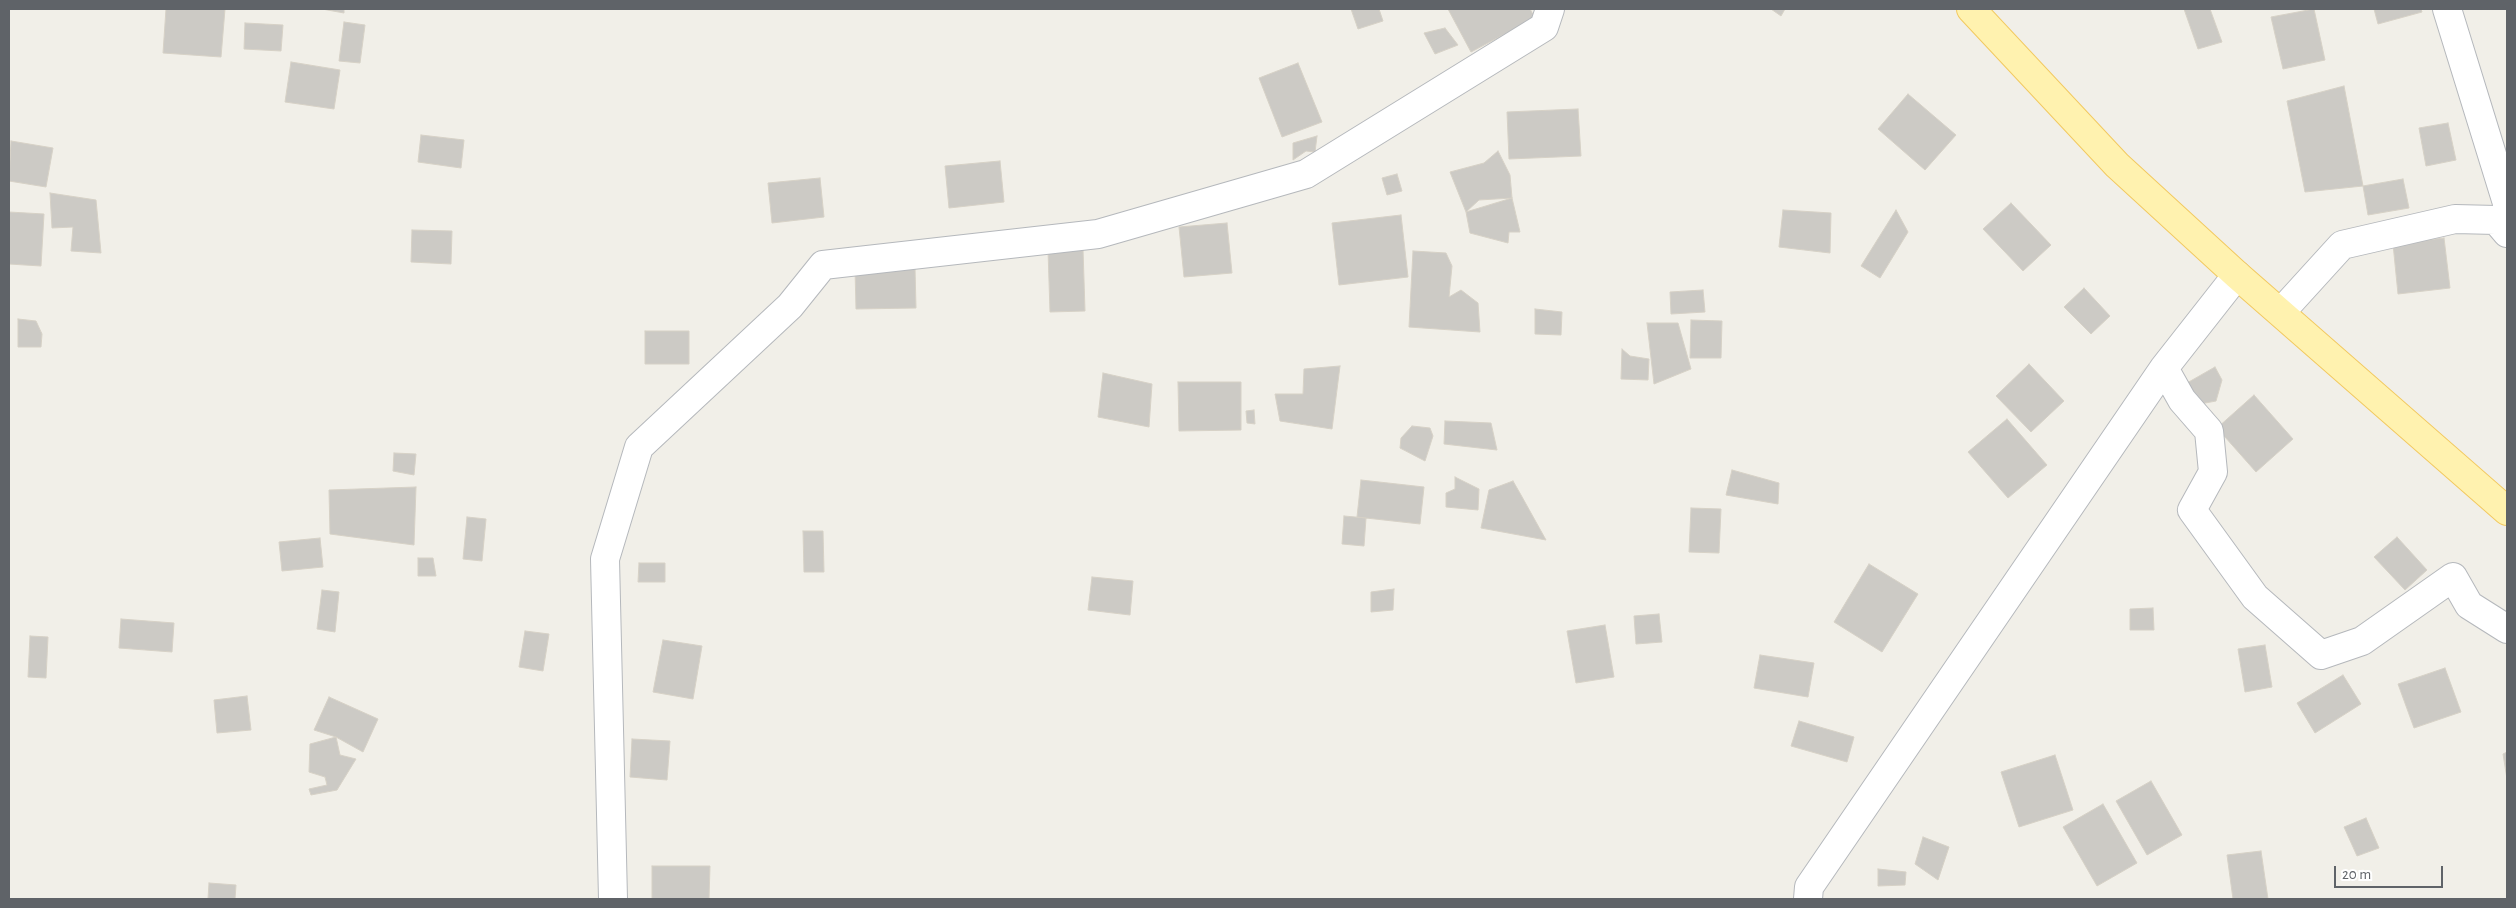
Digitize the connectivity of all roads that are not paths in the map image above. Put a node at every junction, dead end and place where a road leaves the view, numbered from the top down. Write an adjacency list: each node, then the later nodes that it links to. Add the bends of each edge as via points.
1 (1550, 9): 11 (street, via 1544,27 1306,174 1098,234 823,264 790,306 639,447 605,559)
2 (1971, 9): 6 (main road, via 2117,164)
3 (2447, 9): 4 (street)
4 (2507, 202)
5 (2507, 233): 7 (street, via 2496,220 2455,219 2342,244)
6 (2237, 275): 7 (main road); 8 (street)
7 (2281, 312): 9 (main road)
8 (2164, 368): 10 (street, via 2182,400 2209,431 2214,472 2192,510 2255,597 2321,655 2362,641 2454,577 2469,605); 12 (street, via 1808,887)
9 (2507, 511)
10 (2507, 630)
11 (613, 899)
12 (1808, 899)

